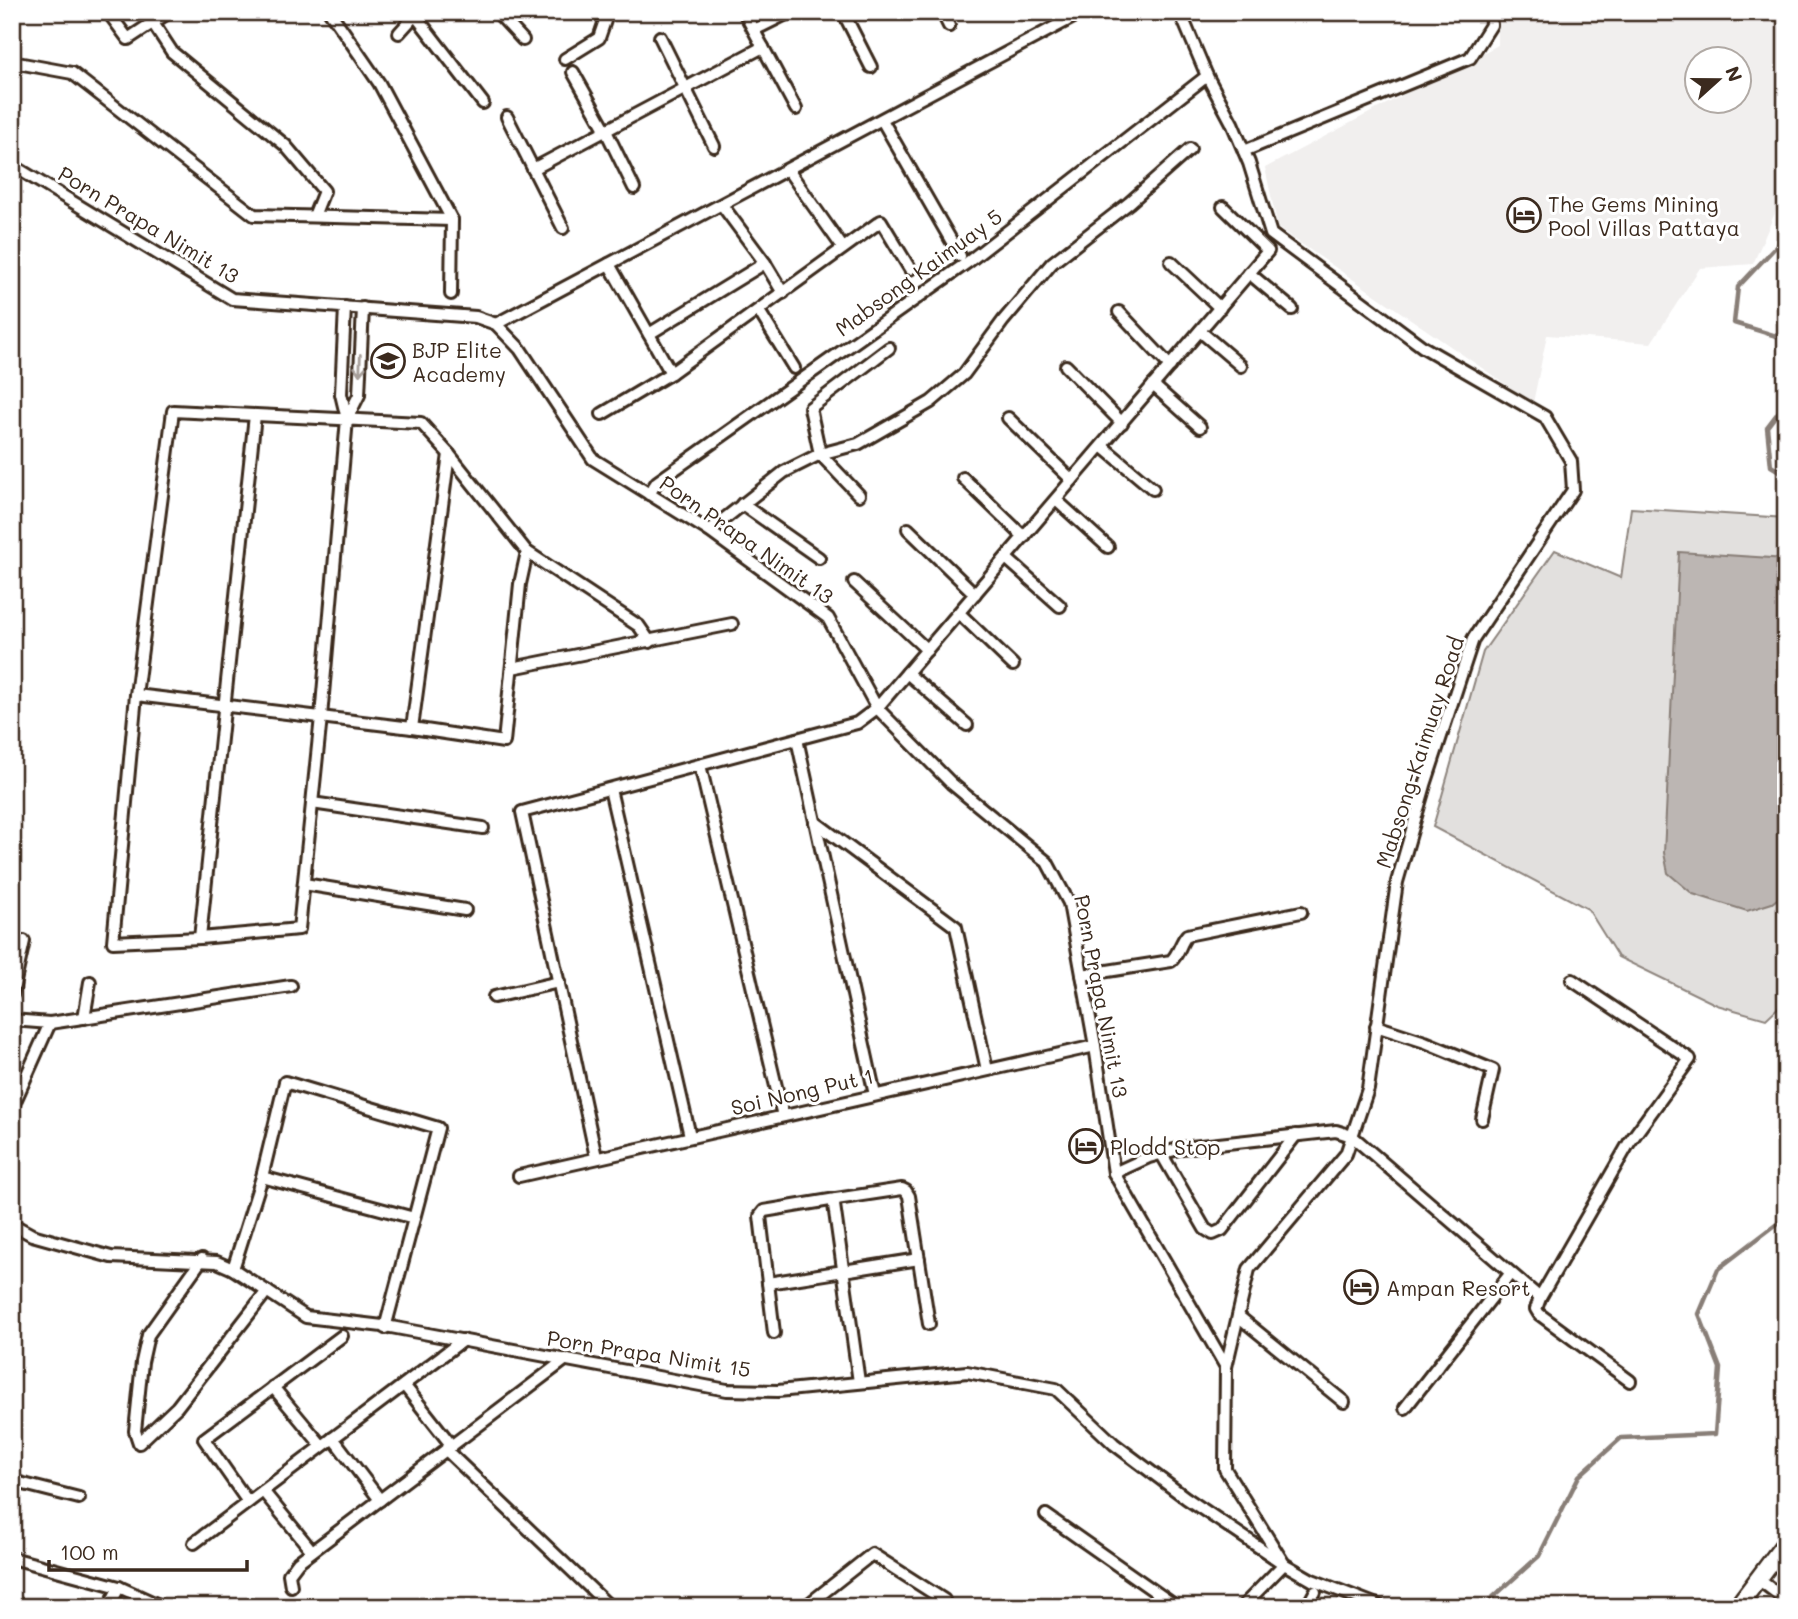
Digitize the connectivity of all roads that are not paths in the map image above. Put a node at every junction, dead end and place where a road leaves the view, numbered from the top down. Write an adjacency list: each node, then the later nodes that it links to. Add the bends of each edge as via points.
1 (108, 12): 14 (street, via 128,39)
2 (169, 12): 14 (street)
3 (330, 12): 42 (street, via 379,83)
4 (497, 12): 19 (street)
5 (608, 12): 21 (street, via 599,38)
6 (744, 12): 16 (street)
7 (790, 12): 16 (street)
8 (843, 12): 23 (street)
9 (942, 12): 15 (street)
10 (1083, 12): 30 (street)
11 (1180, 12): 25 (street, Mabsong-Kaimuay Road)
12 (1490, 12): 34 (street, via 1491,25 1470,58)
13 (417, 14): 17 (street); 27 (street)
14 (153, 23): 41 (street, via 172,52 285,145 324,191)
15 (949, 26)
16 (754, 30): 20 (street)
17 (399, 33)
18 (660, 37): 26 (street)
19 (523, 40)
20 (763, 47): 26 (street); 28 (street)
21 (565, 59)
22 (12, 62): 41 (street, via 72,73 254,215)
23 (871, 67)
24 (573, 72): 31 (street)
25 (1207, 76): 34 (street, Mabsong-Kaimuay Road); 81 (street, Mabsong Kaimuay 5, via 968,261 657,482)
26 (685, 88): 31 (street); 32 (street)
27 (483, 103)
28 (796, 109)
29 (507, 117): 36 (street)
30 (881, 120): 37 (street); 45 (street)
31 (605, 129): 36 (street); 38 (street)
32 (714, 146)
33 (1190, 149): 77 (street, via 1052,263 964,374 931,402 858,444)
34 (1244, 151): 129 (street, Mabsong-Kaimuay Road, via 1271,234 1423,348 1545,417 1571,461 1573,490 1473,639 1397,882)
35 (12, 165): 53 (street, Porn Prapa Nimit 13, via 232,299)
36 (533, 169): 43 (street)
37 (788, 170): 39 (street); 44 (street)
38 (634, 188)
39 (722, 205): 47 (street); 48 (street)
40 (1223, 207): 50 (street, via 1268,251)
41 (314, 216): 42 (street)
42 (452, 220): 52 (street)
43 (563, 228)
44 (843, 248): 49 (street, via 881,221); 51 (street)
45 (960, 256)
46 (1171, 262): 55 (street)
47 (765, 263): 51 (street); 61 (street)
48 (609, 264): 59 (street); 61 (street)
49 (910, 270)
50 (1250, 273): 55 (street); 56 (street)
51 (783, 293): 57 (street)
52 (451, 294)
53 (345, 307): 54 (street, Porn Prapa Nimit 13); 72 (street, via 341,394)
54 (363, 308): 59 (street, Porn Prapa Nimit 13, via 475,317); 72 (street, one-way to 72, via 359,395)
55 (1220, 308): 60 (street)
56 (1292, 309)
57 (759, 311): 66 (street); 67 (street)
58 (1119, 312): 64 (street)
59 (496, 324): 81 (street, Porn Prapa Nimit 13, via 520,349 593,459)
60 (1200, 331): 64 (street); 65 (street)
61 (649, 334): 67 (street)
62 (889, 348): 77 (street, via 810,408)
63 (1066, 366): 73 (street)
64 (1170, 366): 68 (street)
65 (1241, 366)
66 (794, 368)
67 (671, 373): 69 (street)
68 (1153, 385): 73 (street); 74 (street)
69 (602, 414)
70 (255, 415): 72 (street); 102 (street, via 173,411); 103 (street)
71 (1008, 418): 79 (street)
72 (347, 419): 76 (street, via 421,424); 105 (street)
73 (1122, 423): 75 (street)
74 (1200, 427)
75 (1102, 446): 79 (street); 80 (street)
76 (449, 454): 89 (street); 107 (street)
77 (820, 454): 82 (street); 84 (street, via 784,471)
78 (964, 478): 87 (street)
79 (1072, 480): 83 (street)
80 (1153, 489)
81 (649, 494): 86 (street, Porn Prapa Nimit 13)
82 (859, 495)
83 (1056, 500): 87 (street); 88 (street)
84 (742, 505): 86 (street); 90 (street)
85 (908, 529): 93 (street)
86 (709, 531): 104 (street, Porn Prapa Nimit 13, via 828,618)
87 (1024, 537): 91 (street)
88 (1108, 547)
89 (527, 552): 97 (street, via 639,626); 100 (street)
90 (819, 558)
91 (1006, 558): 93 (street); 94 (street)
92 (854, 582): 98 (street)
93 (975, 594): 95 (street)
94 (1060, 606)
95 (959, 613): 98 (street); 99 (street)
96 (732, 624): 97 (street)
97 (650, 642): 100 (street)
98 (927, 650): 101 (street)
99 (1013, 666)
100 (512, 668): 107 (street, via 504,742)
101 (907, 673): 104 (street); 106 (street)
102 (136, 695): 103 (street); 117 (street, via 113,942)
103 (224, 706): 105 (street); 117 (street)
104 (877, 708): 108 (street, via 857,723); 119 (street, Porn Prapa Nimit 13, via 951,783 1047,862 1069,903)
105 (321, 717): 107 (street); 111 (street)
106 (967, 724)
107 (412, 728)
108 (797, 739): 109 (street); 112 (street)
109 (700, 765): 110 (street); 134 (street)
110 (610, 789): 122 (street, via 522,812); 137 (street)
111 (312, 803): 113 (street); 114 (street)
112 (815, 822): 131 (street, via 956,927); 132 (street)
113 (483, 828)
114 (304, 884): 115 (street); 117 (street, via 299,929)
115 (465, 911)
116 (1301, 912): 119 (street, via 1187,935 1171,961)
117 (200, 938)
118 (24, 942): 124 (street)
119 (1082, 975): 130 (street, Porn Prapa Nimit 13)
120 (1572, 980): 154 (street, via 1690,1059 1629,1143)
121 (90, 982): 126 (street)
122 (559, 982): 125 (street); 140 (street)
123 (291, 986): 126 (street)
124 (12, 995)
125 (494, 997)
126 (84, 1018): 128 (street)
127 (12, 1020): 128 (street)
128 (50, 1023): 133 (street)
129 (1376, 1027): 135 (street, via 1493,1070); 138 (street, Mabsong-Kaimuay Road, via 1368,1089)
130 (1095, 1046): 131 (street, Soi Nong Put 1); 141 (street, Porn Prapa Nimit 13)
131 (987, 1070): 132 (street, Soi Nong Put 1)
132 (875, 1095): 134 (street, Soi Nong Put 1)
133 (13, 1103)
134 (783, 1116): 137 (street, Soi Nong Put 1)
135 (1482, 1119)
136 (1296, 1135): 138 (street, via 1336,1131); 139 (street); 139 (street, via 1222,1230 1213,1234 1205,1229)
137 (690, 1136): 140 (street, Soi Nong Put 1)
138 (1352, 1136): 151 (street); 155 (street, Mabsong-Kaimuay Road, via 1346,1154 1250,1269)
139 (1161, 1153): 141 (street)
140 (596, 1157): 142 (street, Soi Nong Put 1)
141 (1114, 1174): 162 (street, Porn Prapa Nimit 13)
142 (519, 1176)
143 (262, 1177): 145 (street); 145 (street, via 285,1082 438,1128); 149 (street)
144 (836, 1199): 148 (street, via 904,1189); 150 (street); 152 (street, via 762,1212)
145 (414, 1218): 157 (street)
146 (12, 1224): 147 (street, Porn Prapa Nimit 15, via 32,1236 111,1257)
147 (202, 1259): 149 (street, Porn Prapa Nimit 15); 153 (street, via 148,1335 135,1431 139,1443 177,1407)
148 (919, 1259): 150 (street); 156 (street)
149 (233, 1269): 153 (street, Porn Prapa Nimit 15)
150 (843, 1270): 152 (street); 164 (street)
151 (1510, 1274): 154 (street); 168 (street)
152 (768, 1283): 158 (street)
153 (267, 1290): 157 (street, Porn Prapa Nimit 15, via 306,1317)
154 (1540, 1298): 163 (street, via 1539,1314)
155 (1238, 1316): 162 (street, Mabsong-Kaimuay Road); 167 (street)
156 (929, 1324)
157 (385, 1328): 160 (street, Porn Prapa Nimit 15)
158 (774, 1332)
159 (342, 1336): 166 (street)
160 (463, 1340): 161 (street, Porn Prapa Nimit 15); 165 (street)
161 (566, 1359): 164 (street, Porn Prapa Nimit 15, via 727,1390 778,1391); 171 (street)
162 (1226, 1367): 182 (street, Mabsong-Kaimuay Road, via 1225,1469)
163 (1630, 1381)
164 (859, 1382): 182 (street, Porn Prapa Nimit 15, via 967,1372 1056,1389 1114,1444)
165 (404, 1385): 169 (street); 171 (street)
166 (273, 1387): 170 (street); 176 (street, via 204,1439)
167 (1345, 1402)
168 (1405, 1408)
169 (333, 1438): 170 (street); 175 (street)
170 (322, 1446): 173 (street)
171 (449, 1448): 175 (street); 191 (street)
172 (12, 1480): 174 (street)
173 (262, 1492): 176 (street); 180 (street)
174 (79, 1498)
175 (380, 1500): 180 (street)
176 (248, 1502): 179 (street)
177 (1046, 1515): 193 (street)
178 (1786, 1542): 183 (main road)
179 (194, 1543)
180 (312, 1551): 184 (street, via 291,1570)
181 (12, 1558): 185 (street)
182 (1284, 1564): 194 (street); 196 (street, Porn Prapa Nimit 15)
183 (1758, 1579): 188 (street); 197 (main road)
184 (291, 1586)
185 (119, 1587): 189 (street); 190 (street)
186 (1315, 1592): 195 (street)
187 (944, 1600): 192 (street, via 872,1554)
188 (1786, 1600)
189 (109, 1607)
190 (163, 1607)
191 (610, 1607)
192 (805, 1607)
193 (1177, 1607)
194 (1242, 1607)
195 (1307, 1607)
196 (1382, 1607)
197 (1737, 1607)

